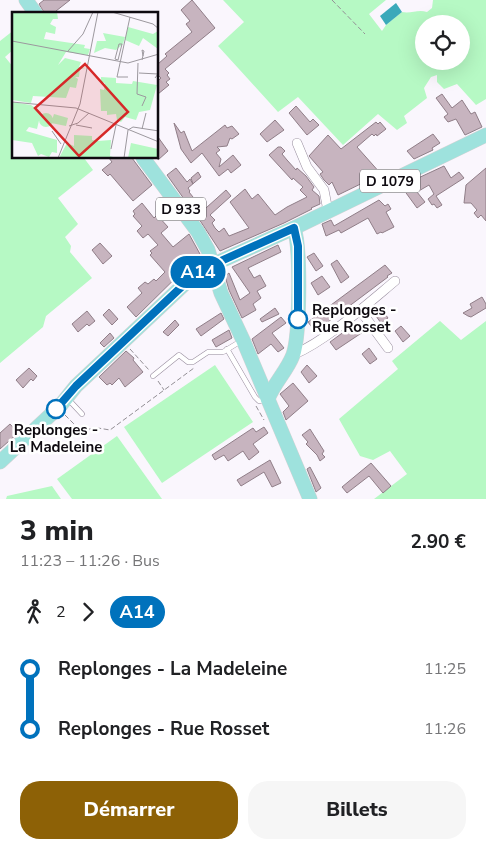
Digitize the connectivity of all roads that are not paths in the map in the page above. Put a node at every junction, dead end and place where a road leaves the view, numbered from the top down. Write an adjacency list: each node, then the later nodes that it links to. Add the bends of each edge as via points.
1 (26, 0): 2 (main road)
2 (35, 12)
3 (486, 135): 6 (main road, D 1079)
4 (297, 143): 6 (street, via 307,167 324,190)
5 (144, 159): 8 (main road, D 933, via 198,232)
6 (328, 212): 7 (main road, D 1079)
7 (294, 228): 8 (main road, D 1079); 16 (main road, via 298,246 298,310)
8 (212, 265): 9 (main road, D 1079); 11 (main road, D 933)
9 (192, 277): 11 (main road, via 205,278); 19 (main road, D 1079)
10 (395, 281): 12 (street)
11 (220, 288): 13 (main road, D 933)
12 (360, 310): 14 (street); 16 (street, via 306,350)
13 (243, 340): 15 (lane); 18 (main road, D 933)
14 (388, 348)
15 (227, 349): 17 (lane, via 208,352 193,362 179,355); 18 (lane, via 255,397 259,401)
16 (293, 355): 18 (main road)
17 (153, 376)
18 (268, 399): 22 (main road, D 933)
19 (63, 402): 20 (lane); 21 (main road, D 1079)
20 (82, 414)
21 (0, 462)
22 (310, 499)

